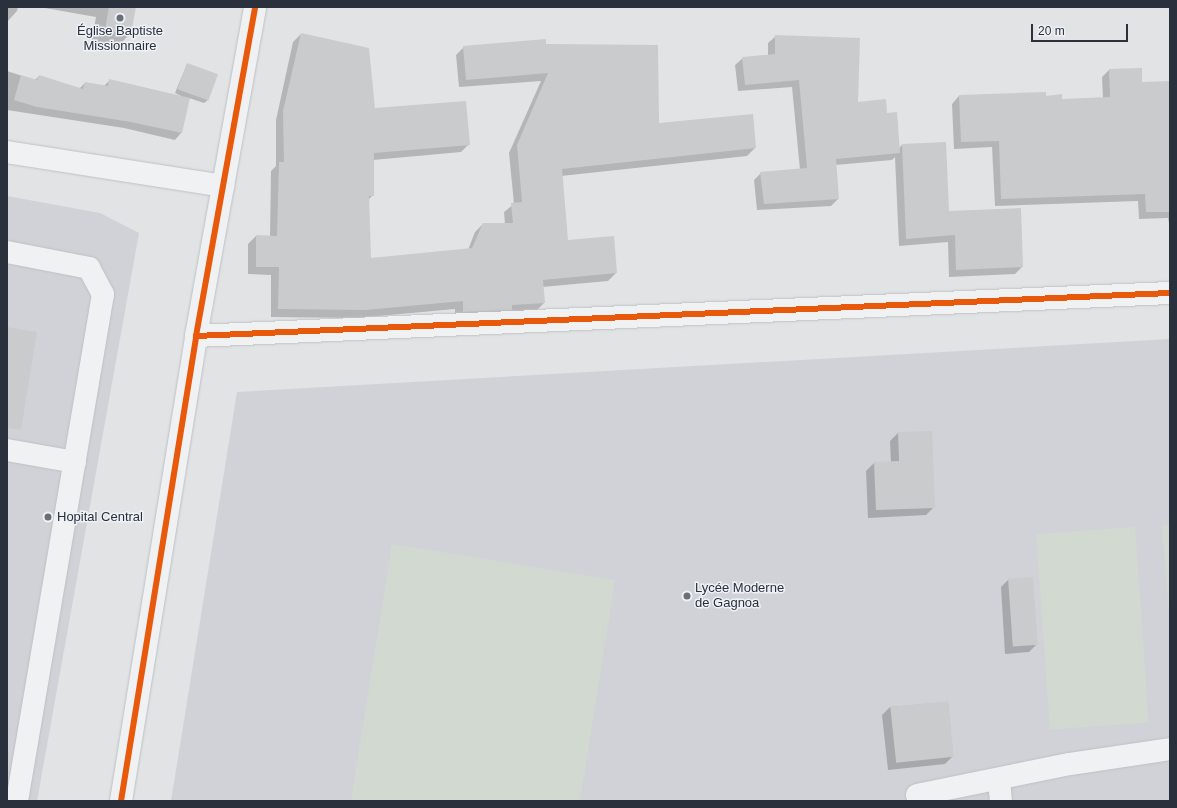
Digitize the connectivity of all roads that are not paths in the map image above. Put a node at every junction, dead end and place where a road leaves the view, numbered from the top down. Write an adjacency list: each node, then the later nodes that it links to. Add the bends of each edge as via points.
1 (255, 7): 3 (street)
2 (7, 152): 3 (street)
3 (223, 186): 6 (street)
4 (7, 252): 8 (street, via 89,268 103,294)
5 (1170, 293): 6 (street)
6 (196, 336): 13 (street)
7 (7, 450): 8 (street)
8 (75, 462): 12 (street)
9 (1170, 749): 10 (street, via 1070,764)
10 (999, 779): 11 (street); 14 (street)
11 (917, 795)
12 (17, 801)
13 (121, 801)
14 (1001, 801)

